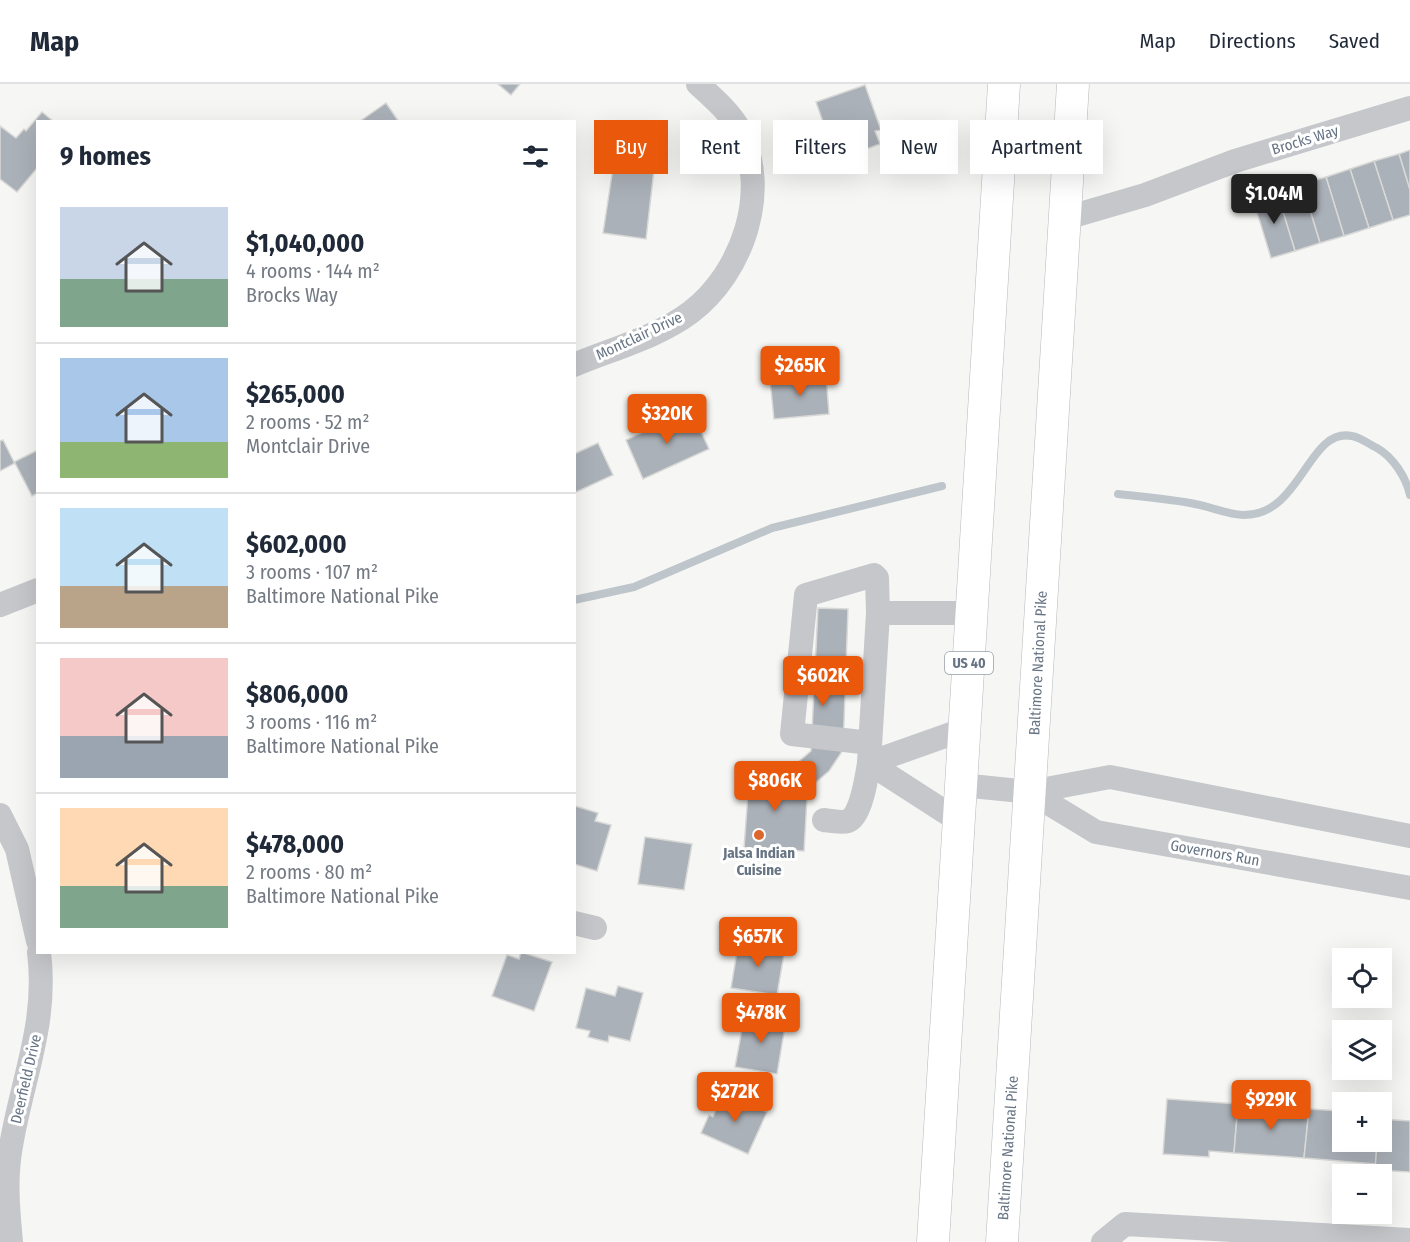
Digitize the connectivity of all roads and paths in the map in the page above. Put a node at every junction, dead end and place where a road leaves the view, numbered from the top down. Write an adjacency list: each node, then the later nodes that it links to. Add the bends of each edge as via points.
1 (698, 84): 6 (street, Montclair Drive, via 740,131 750,159 752,198 737,256 715,289 690,312 657,331)
2 (1004, 84): 10 (main road, US 40)
3 (1073, 84): 5 (main road, Baltimore National Pike)
4 (1410, 108): 5 (street, Brocks Way)
5 (1063, 219): 14 (main road, Baltimore National Pike)
6 (576, 364)
7 (36, 591): 8 (street)
8 (0, 606)
9 (878, 613): 10 (street); 12 (street); 12 (street, via 874,575 806,595 792,734)
10 (972, 613): 11 (main road, US 40)
11 (965, 729): 12 (street); 13 (main road, US 40)
12 (870, 752): 16 (street, via 854,818); 17 (street)
13 (961, 785): 14 (street, Governors Run); 17 (main road, US 40)
14 (1030, 792): 18 (street, Governors Run, via 1110,777); 20 (street, Governors Run, via 1096,832); 27 (main road, Baltimore National Pike)
15 (0, 815): 19 (street)
16 (824, 820)
17 (959, 822): 26 (main road, US 40)
18 (1410, 836)
19 (27, 844): 21 (street)
20 (1410, 888)
21 (36, 923)
22 (39, 954): 23 (street, Deerfield Drive, via 42,982 37,1038)
23 (3, 1192): 25 (street, Deerfield Drive)
24 (1410, 1240): 28 (street, via 1125,1224)
25 (11, 1242)
26 (933, 1242)
27 (1002, 1242)
28 (1103, 1242)

